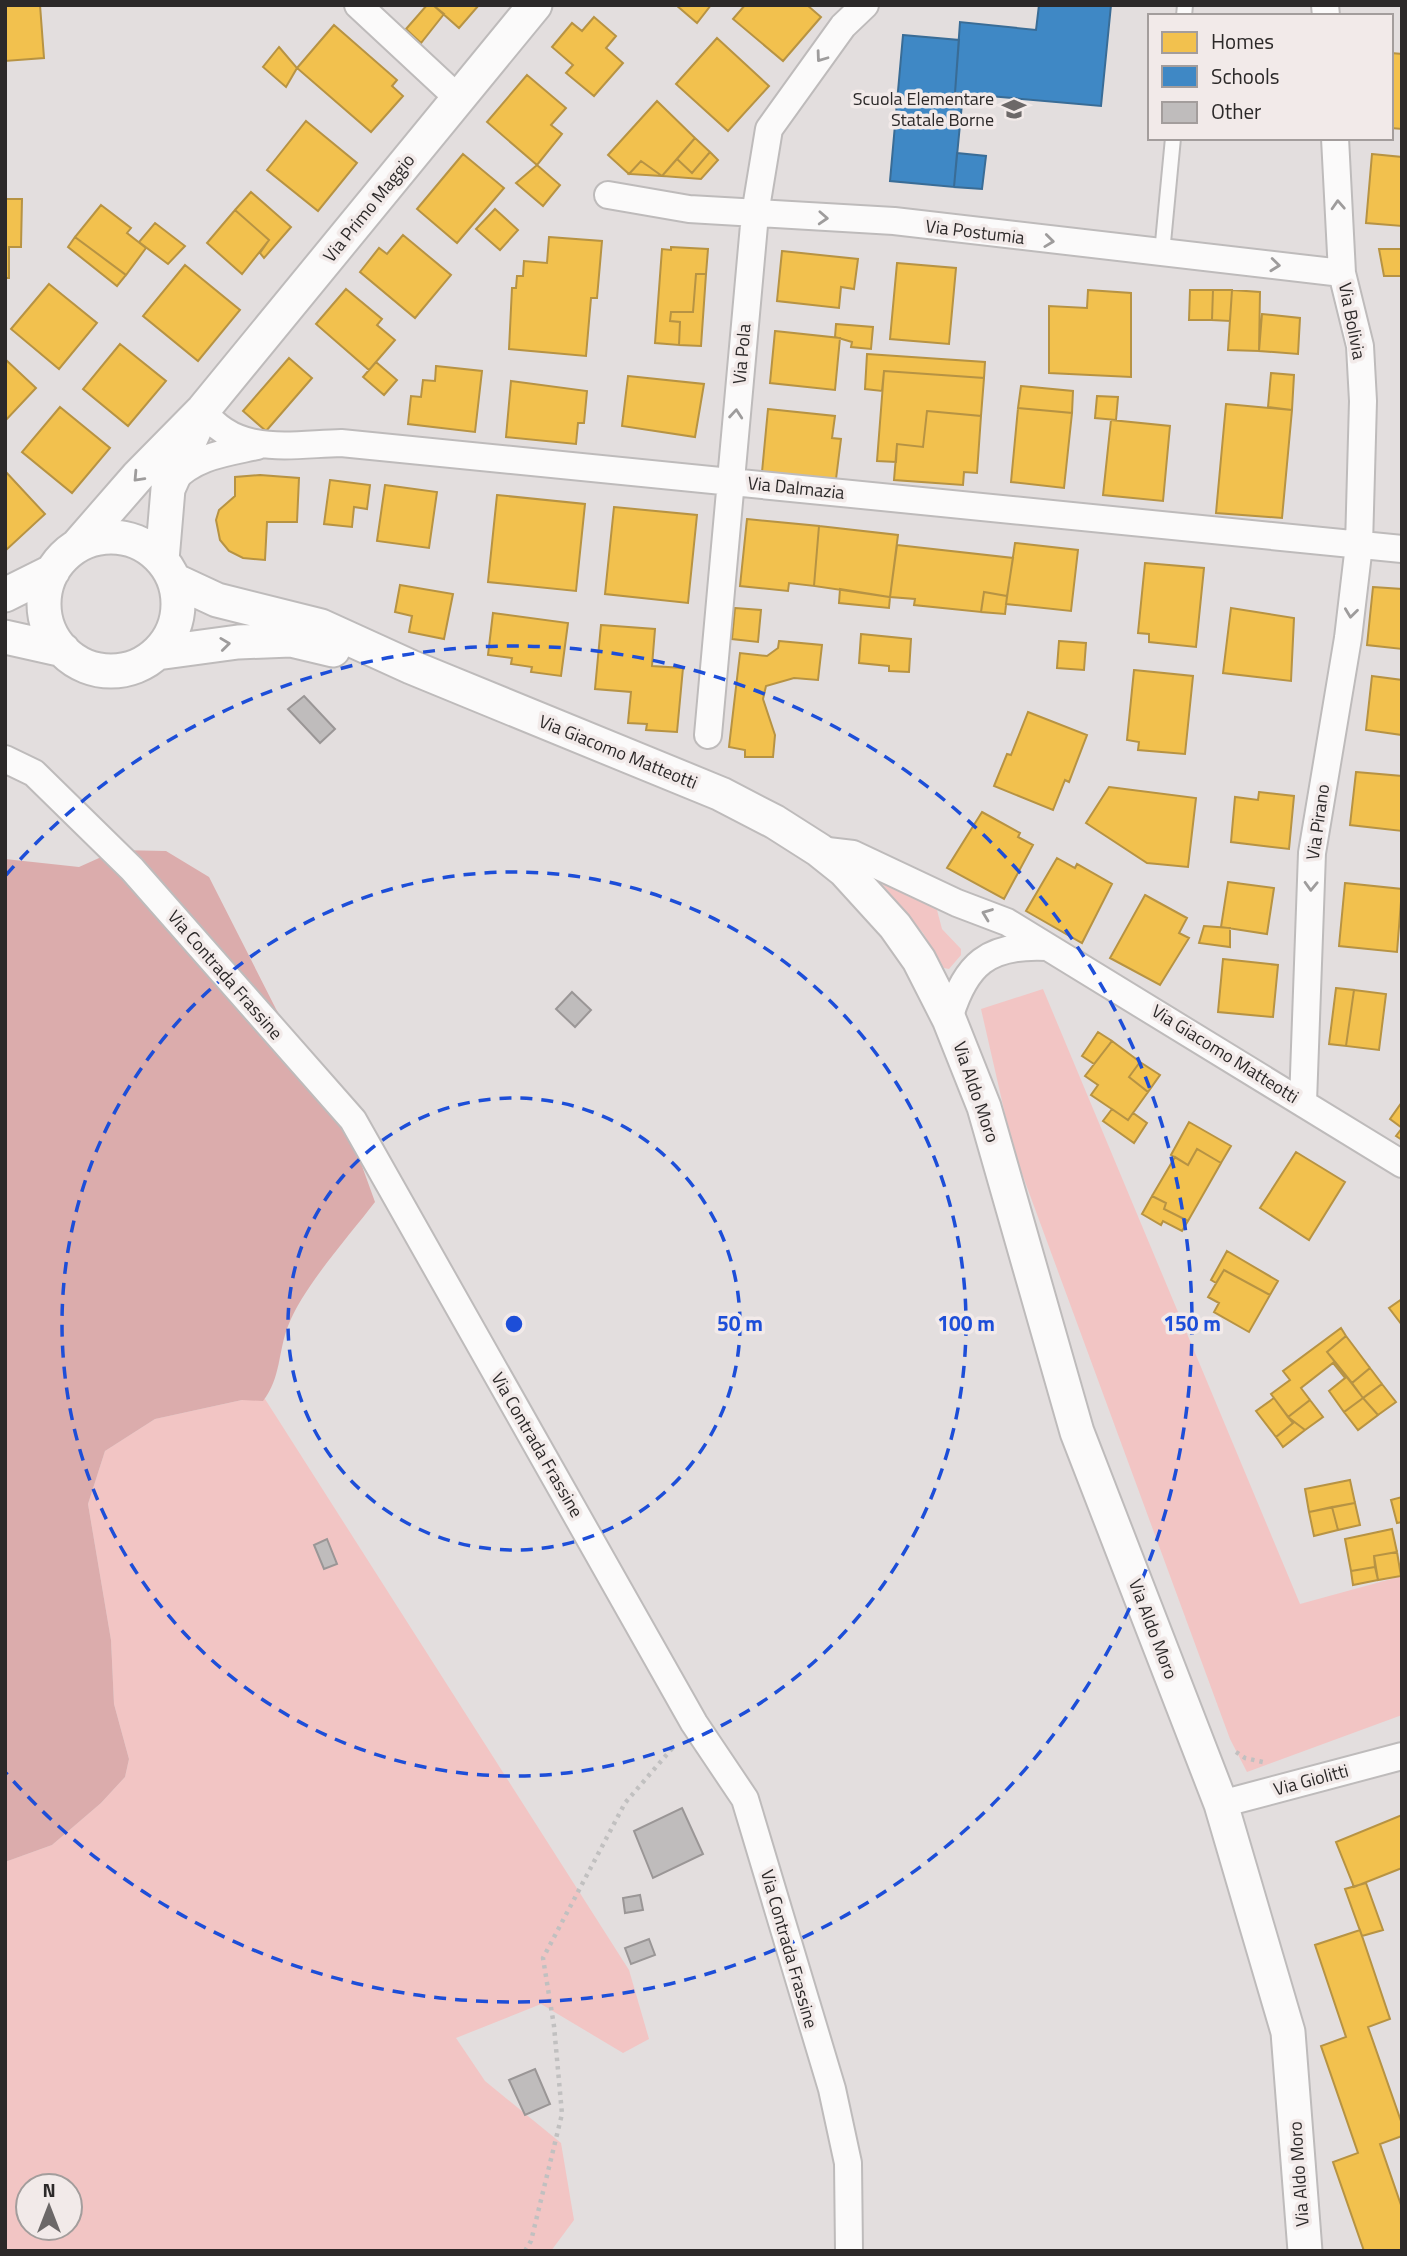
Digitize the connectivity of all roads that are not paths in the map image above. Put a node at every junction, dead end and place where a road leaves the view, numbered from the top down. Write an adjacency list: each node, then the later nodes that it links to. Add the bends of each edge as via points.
1 (358, 5): 4 (street)
2 (535, 5): 4 (street, Via Primo Maggio)
3 (865, 5): 8 (street, Via Pola, one-way to 8, via 844,26 769,129)
4 (459, 99): 11 (street, Via Primo Maggio)
5 (1173, 140): 9 (lane)
6 (1335, 140): 10 (street, Via Bolivia, one-way to 6)
7 (608, 195): 8 (street, Via Postumia, via 689,209)
8 (755, 214): 9 (street, Via Postumia, one-way to 9, via 894,221); 14 (street, Via Pola, one-way to 8)
9 (1162, 253): 10 (street, Via Postumia, one-way to 10)
10 (1342, 273): 15 (street, Via Bolivia, via 1361,360)
11 (202, 410): 12 (street, Via Dalmazia, via 222,431); 13 (street, Via Primo Maggio); 16 (street, Via Primo Maggio, one-way to 16)
12 (259, 445): 13 (street, via 199,460); 14 (street, Via Dalmazia, via 341,443)
13 (172, 482): 18 (street, Via Primo Maggio, via 162,528)
14 (730, 482): 15 (street, Via Dalmazia); 25 (street, Via Pola)
15 (1359, 545): 17 (street, Via Dalmazia); 30 (street, Via Pirano, one-way to 30, via 1312,853)
16 (77, 546): 18 (street, via 99,538 122,538 144,545); 19 (street)
17 (1402, 549)
18 (168, 570): 23 (street, via 178,599 177,619); 24 (street, Via Giacomo Matteotti, via 217,600 321,626)
19 (53, 571): 20 (street); 22 (street, via 45,612 51,633)
20 (5, 595)
21 (5, 637): 22 (street)
22 (63, 650): 23 (street, via 79,663 110,670 140,665)
23 (158, 653): 24 (street, Via Giacomo Matteotti, one-way to 24, via 291,640)
24 (411, 667): 27 (street, Via Giacomo Matteotti, via 721,794)
25 (708, 735)
26 (5, 759): 34 (street, Via Contrada Frassine, via 34,773 132,869 353,1120 694,1723 745,1799 832,2089 848,2163)
27 (820, 849): 28 (street, Via Giacomo Matteotti, one-way to 27, via 1007,922 853,853); 29 (street, Via Giacomo Matteotti, via 895,926 919,960)
28 (1046, 947): 29 (street, via 1003,948 987,956 958,990); 30 (street, Via Giacomo Matteotti)
29 (949, 1019): 33 (street, Via Aldo Moro, via 984,1107 1077,1432)
30 (1303, 1102): 31 (street, Via Giacomo Matteotti)
31 (1402, 1164)
32 (1402, 1756): 33 (street, Via Giolitti)
33 (1221, 1804): 35 (street, Via Aldo Moro, via 1288,2032)
34 (849, 2251)
35 (1305, 2251)

